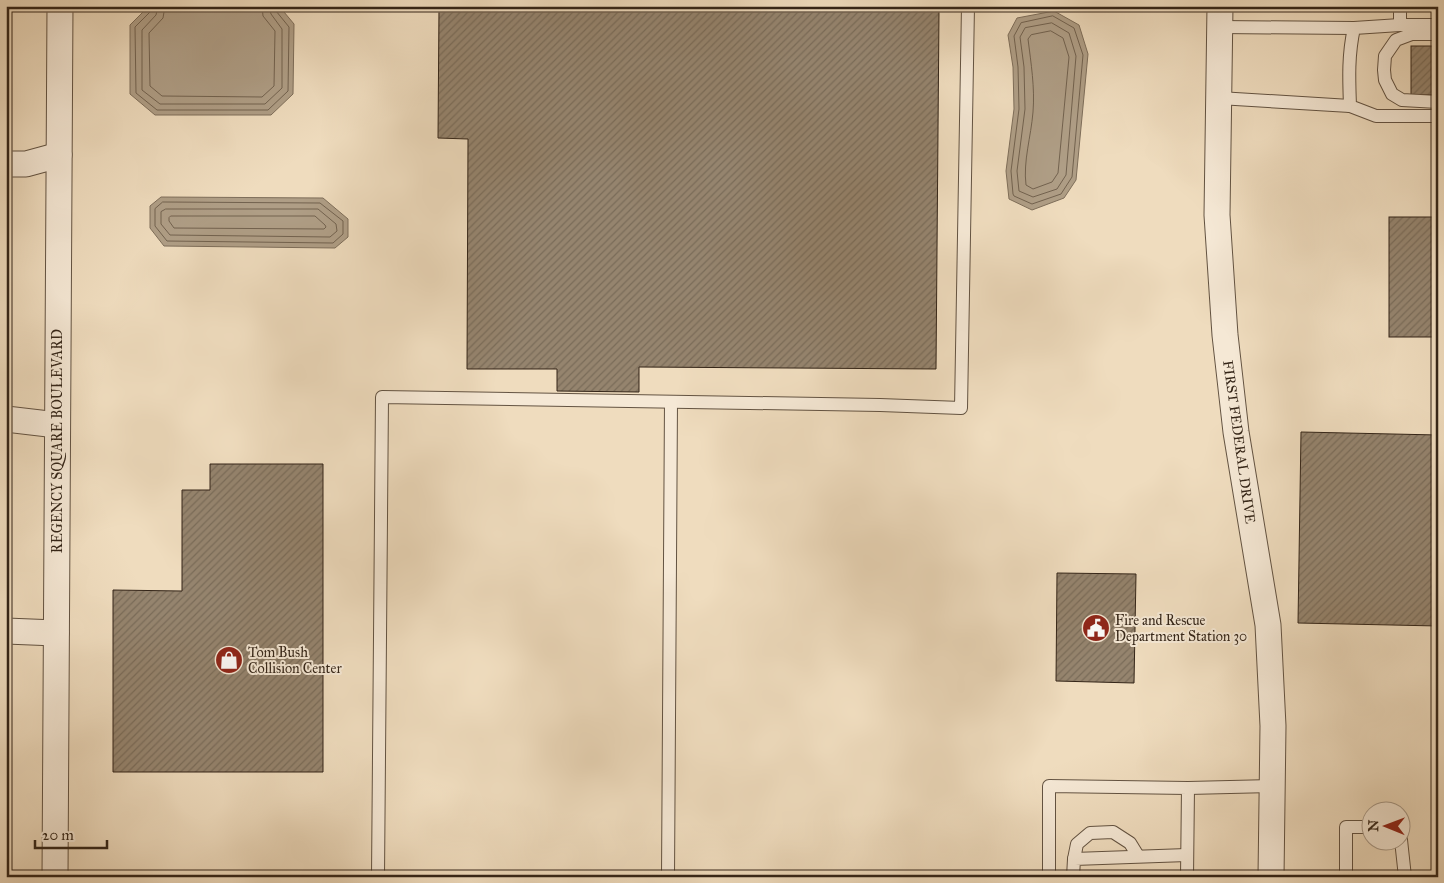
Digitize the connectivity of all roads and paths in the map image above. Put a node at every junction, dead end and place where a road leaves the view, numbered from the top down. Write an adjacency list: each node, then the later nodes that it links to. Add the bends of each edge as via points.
1 (60, 6): 13 (street, REGENCY SQUARE BOULEVARD)
2 (968, 6): 15 (lane, via 961,408)
3 (1400, 6): 5 (lane)
4 (1220, 17): 7 (lane); 9 (street, FIRST FEDERAL DRIVE)
5 (1400, 25): 6 (lane); 7 (lane)
6 (1438, 25)
7 (1354, 28): 11 (lane, via 1348,70)
8 (1438, 34): 10 (lane, via 1412,34 1396,40 1385,56 1384,70 1392,94 1402,100)
9 (1219, 98): 11 (lane); 20 (street, FIRST FEDERAL DRIVE, via 1217,215 1225,335 1236,432 1268,625)
10 (1438, 102)
11 (1350, 106): 12 (lane, via 1376,116)
12 (1438, 116)
13 (58, 155): 14 (street, via 26,164); 17 (street, REGENCY SQUARE BOULEVARD)
14 (6, 164)
15 (671, 402): 28 (lane, via 382,397); 29 (lane)
16 (6, 419): 17 (street)
17 (58, 424): 19 (street, REGENCY SQUARE BOULEVARD)
18 (6, 631): 19 (street)
19 (56, 633): 27 (street, REGENCY SQUARE BOULEVARD)
20 (1272, 786): 21 (lane); 33 (street, FIRST FEDERAL DRIVE)
21 (1188, 788): 24 (lane); 30 (lane, via 1049,786)
22 (1362, 827): 34 (lane, via 1346,827)
23 (1402, 850): 35 (lane)
24 (1187, 855): 25 (lane); 32 (lane)
25 (1138, 856): 26 (lane); 26 (lane, via 1130,843 1114,832 1090,834 1077,844)
26 (1074, 859): 31 (lane)
27 (55, 877)
28 (378, 877)
29 (668, 877)
30 (1049, 877)
31 (1073, 877)
32 (1187, 877)
33 (1271, 877)
34 (1346, 877)
35 (1404, 877)

